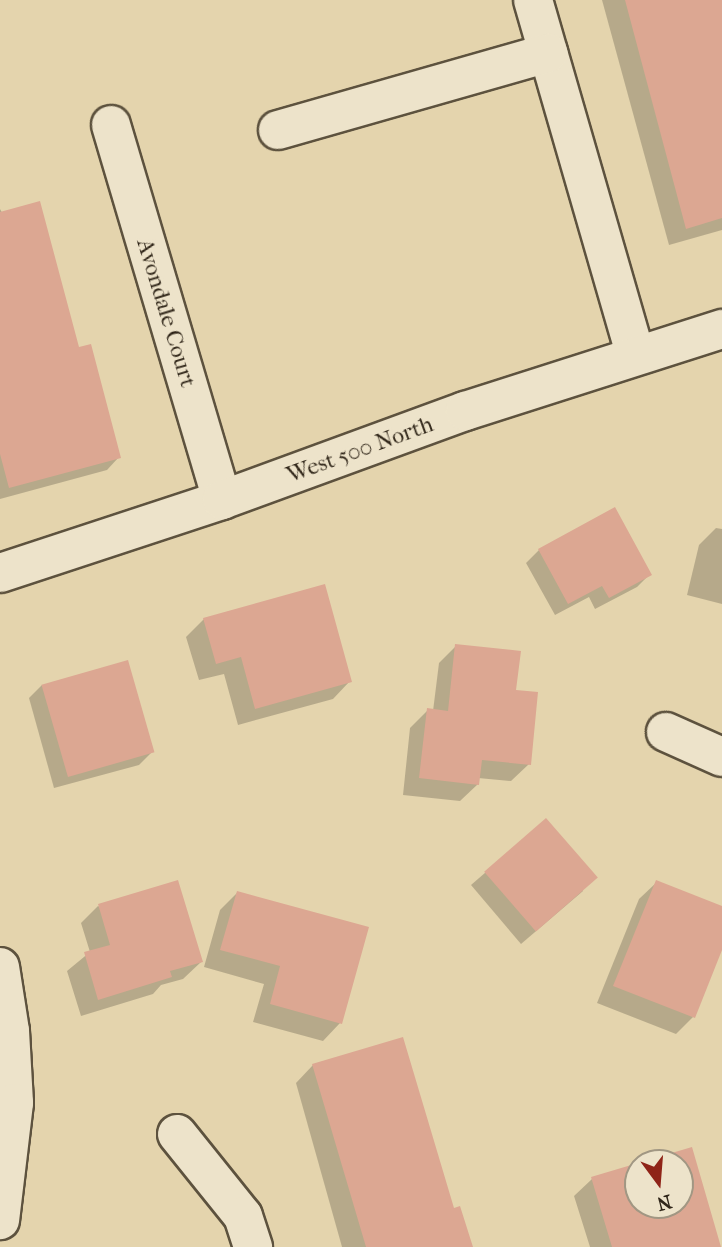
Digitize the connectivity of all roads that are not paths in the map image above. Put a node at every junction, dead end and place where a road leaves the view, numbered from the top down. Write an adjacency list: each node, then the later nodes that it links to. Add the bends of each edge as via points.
1 (533, 0): 2 (street)
2 (548, 53): 4 (street); 6 (street)
3 (110, 125): 7 (street, Avondale Court)
4 (278, 130)
5 (722, 329): 6 (street, West 500 North)
6 (635, 354): 7 (street, West 500 North)
7 (222, 500): 8 (street, West 500 North)
8 (0, 573)
9 (666, 733): 10 (street)
10 (722, 757)
11 (0, 967): 13 (street, via 14,1103)
12 (177, 1134): 14 (street, via 243,1216)
13 (0, 1220)
14 (253, 1247)

